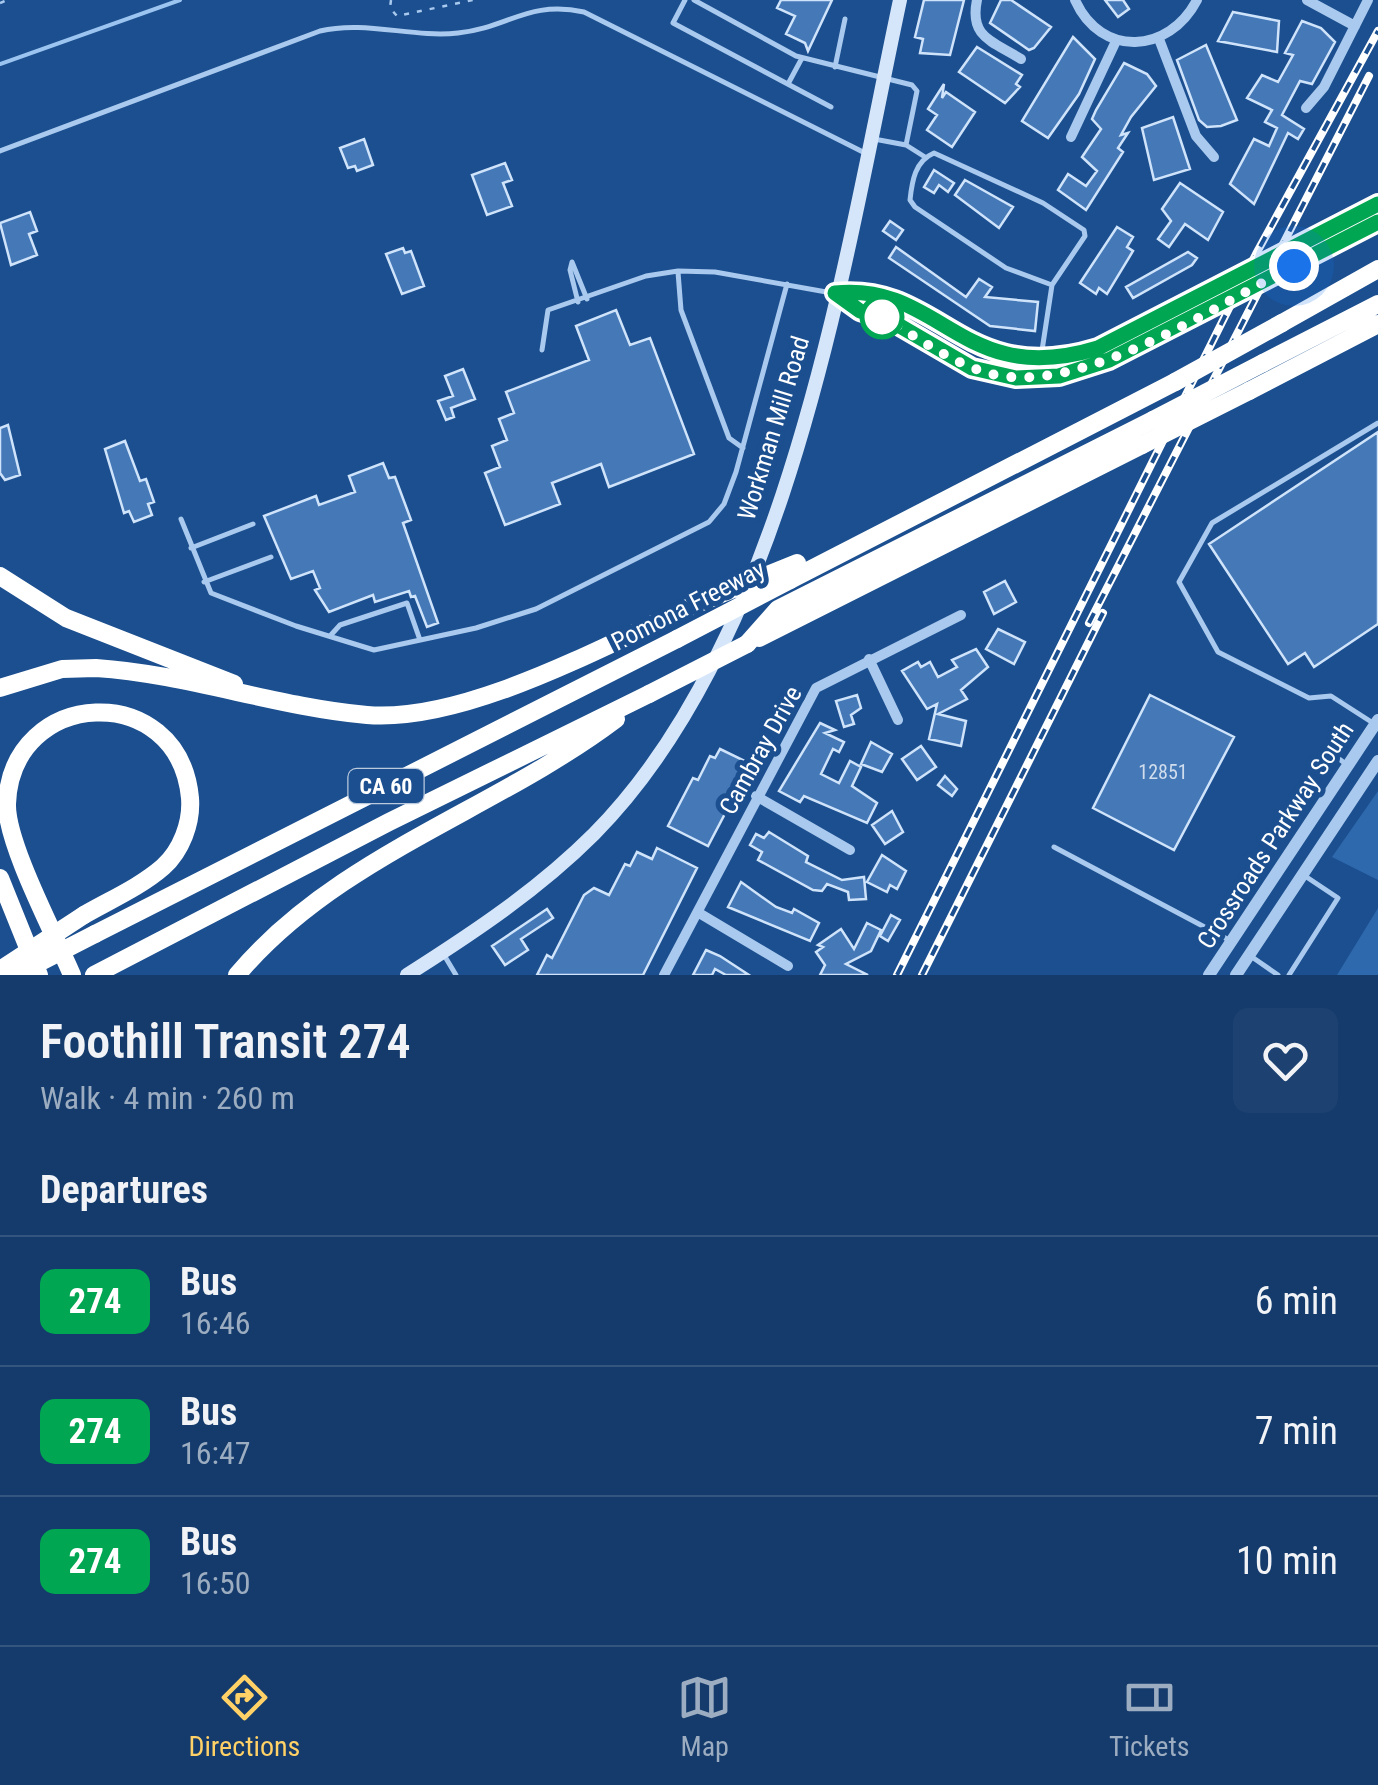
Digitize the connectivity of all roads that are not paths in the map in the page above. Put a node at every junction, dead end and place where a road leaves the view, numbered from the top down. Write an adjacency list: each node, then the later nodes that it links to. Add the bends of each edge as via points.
1 (685, 0): 17 (lane, via 672,22)
2 (694, 0): 13 (lane)
3 (900, 0): 16 (main road, Workman Mill Road)
4 (977, 0): 14 (street, via 978,31)
5 (1075, 0): 12 (street, via 1090,25)
6 (1197, 0): 11 (street, via 1173,32)
7 (1308, 0): 10 (street)
8 (1368, 0): 10 (street)
9 (845, 19): 15 (lane)
10 (1356, 26): 19 (street)
11 (1158, 39): 12 (street); 26 (street, via 1196,136)
12 (1116, 41): 20 (street)
13 (802, 58): 15 (lane); 17 (lane)
14 (1021, 59)
15 (835, 67): 16 (lane)
16 (883, 80): 21 (main road, Workman Mill Road); 22 (lane, via 917,91)
17 (788, 84): 18 (lane)
18 (831, 107)
19 (1306, 108)
20 (1071, 137)
21 (870, 138): 22 (lane); 24 (main road, Workman Mill Road)
22 (906, 145): 25 (lane)
23 (0, 150): 24 (lane, via 320,32 344,26 462,33 546,4 584,12)
24 (867, 154): 33 (main road, Workman Mill Road)
25 (925, 157): 32 (lane, via 913,178 915,207 1006,268); 32 (lane, via 934,153 1084,230)
26 (1214, 157)
27 (1378, 204): 39 (street, bridge, via 1098,348)
28 (1378, 222): 33 (street, bridge, via 1084,370 1016,378 949,358)
29 (1378, 269): 46 (highway, Pomona Freeway / CA 60, bridge, via 949,502)
30 (678, 272): 31 (lane); 34 (lane, via 646,276); 41 (lane, via 681,310 729,438)
31 (787, 284): 33 (lane); 41 (lane)
32 (1052, 285): 39 (lane)
33 (835, 293): 39 (street, via 886,295 981,349); 70 (main road, Workman Mill Road, via 786,476 701,686 650,766 594,834 533,889)
34 (587, 299): 35 (lane); 35 (lane, via 572,262)
35 (578, 302): 38 (lane, via 548,310)
36 (1378, 304): 52 (highway, bridge, via 778,609)
37 (1378, 324): 52 (highway, CA 60, bridge)
38 (542, 350)
39 (1041, 360)
40 (1378, 423): 58 (lane, via 1212,523 1180,582 1218,652 1309,698 1331,696)
41 (743, 448): 51 (lane, via 724,504 710,522 536,609)
42 (181, 519): 44 (lane)
43 (253, 524): 44 (lane)
44 (191, 548): 48 (lane)
45 (270, 557): 48 (lane)
46 (794, 572): 56 (highway, bridge, via 692,606 469,700 370,715); 74 (highway, Pomona Freeway / CA 60, bridge, via 677,639)
47 (0, 576): 56 (highway, via 66,618)
48 (204, 582): 50 (lane, via 212,593)
49 (961, 615): 53 (street, Cambray Drive)
50 (330, 636): 51 (lane, via 374,650); 51 (lane, via 340,624 407,603)
51 (420, 640)
52 (748, 644): 55 (highway, CA 60, bridge)
53 (869, 658): 57 (street); 63 (street, Cambray Drive, via 816,688)
54 (6, 685): 56 (highway, via 96,668)
55 (649, 694): 77 (highway, CA 60); 78 (highway, via 572,752 318,898)
56 (276, 700)
57 (898, 720)
58 (1376, 723): 61 (street, Crossroads Parkway South)
59 (1331, 753): 61 (lane)
60 (1378, 761): 62 (street, Crossroads Parkway South)
61 (1348, 766): 62 (street); 69 (street, Crossroads Parkway South)
62 (1367, 778): 66 (street, Crossroads Parkway South)
63 (756, 796): 65 (street); 68 (street, Cambray Drive)
64 (1054, 847): 69 (lane)
65 (850, 850)
66 (1303, 874): 71 (street, Crossroads Parkway South); 85 (lane, via 1338,898)
67 (0, 878): 75 (highway)
68 (699, 913): 72 (street); 81 (street, Cambray Drive)
69 (1232, 941): 82 (street, Crossroads Parkway South)
70 (442, 952): 79 (main road, Workman Mill Road); 80 (lane)
71 (1250, 955): 83 (street, Crossroads Parkway South); 84 (lane)
72 (788, 966)
73 (0, 970): 76 (highway, bridge, via 84,915 164,866 188,824 187,778 168,741 110,712 85,712 44,730 27,746 9,789 8,822)
74 (14, 975)
75 (40, 975)
76 (72, 975)
77 (96, 975)
78 (237, 975)
79 (407, 975)
80 (456, 975)
81 (664, 975)
82 (1210, 975)
83 (1236, 975)
84 (1278, 975)
85 (1289, 975)

